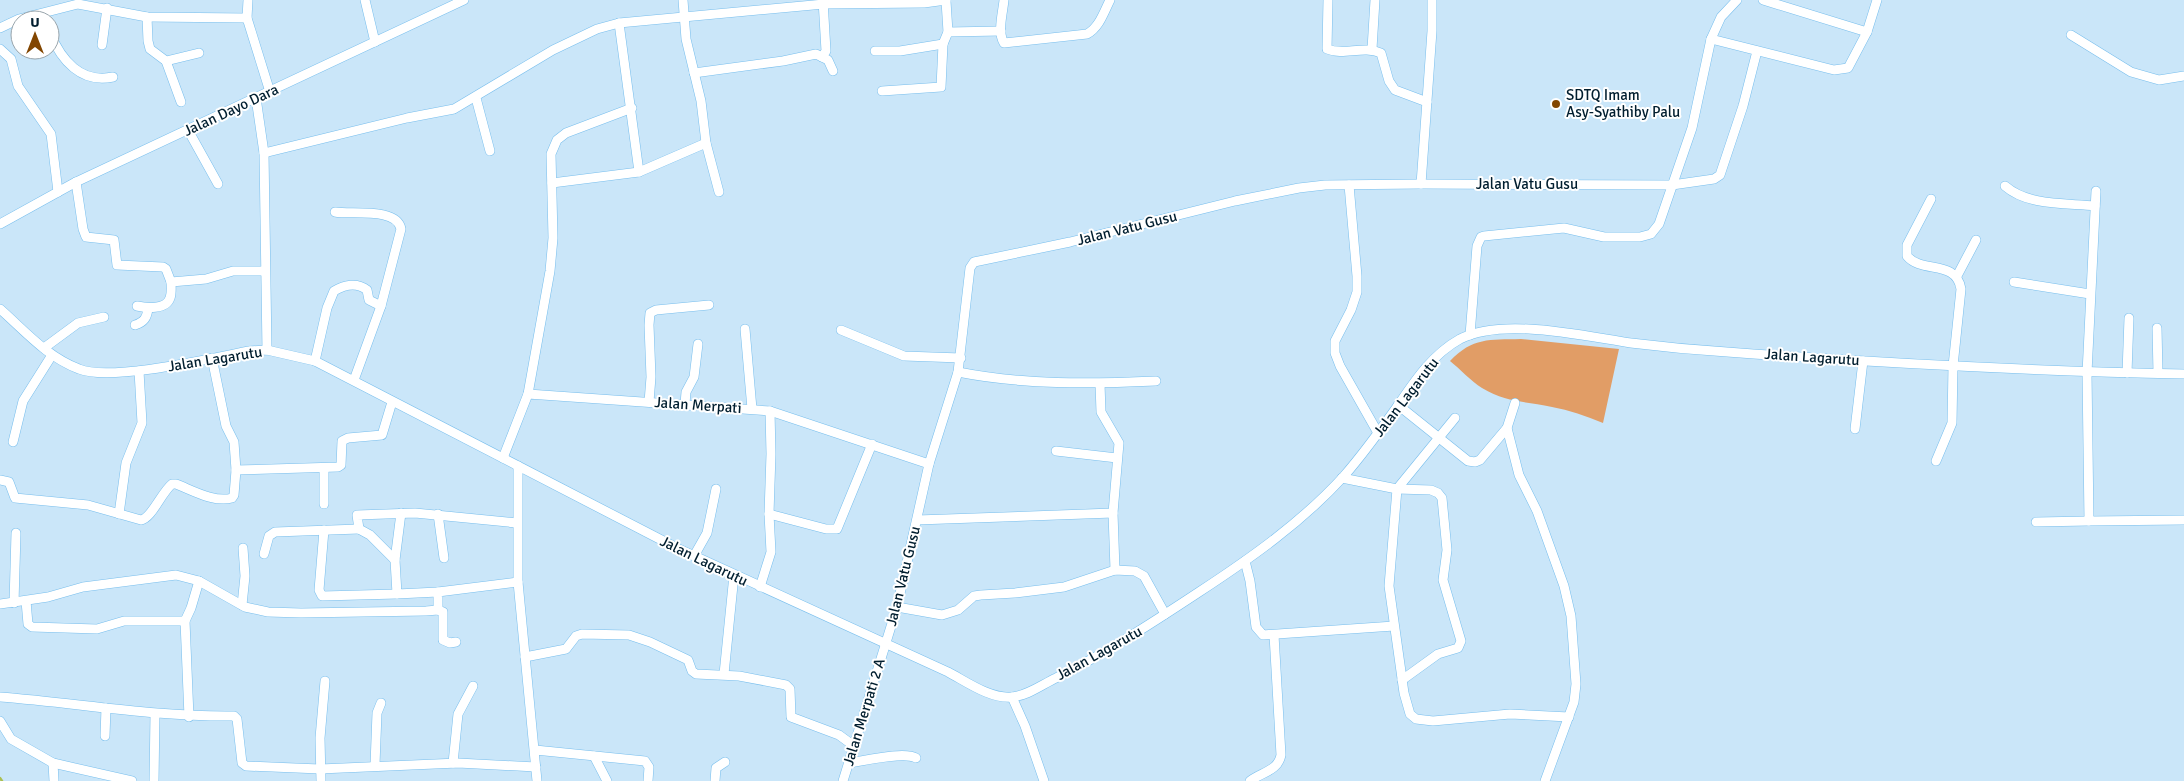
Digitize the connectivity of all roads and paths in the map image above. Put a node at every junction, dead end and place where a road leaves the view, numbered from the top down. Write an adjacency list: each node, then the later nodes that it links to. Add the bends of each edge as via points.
1 (248, 0): 21 (street)
2 (365, 0): 29 (street)
3 (464, 0): 29 (street, Jalan Dayo Dara)
4 (683, 0): 22 (street)
5 (946, 0): 14 (street); 25 (street)
6 (1004, 0): 24 (street)
7 (1110, 0): 24 (street, via 1098,24 1087,34 1004,43)
8 (1328, 0): 33 (street, via 1327,49 1334,52)
9 (1375, 0): 33 (street)
10 (1432, 0): 49 (street)
11 (1737, 0): 28 (street, via 1721,17)
12 (1763, 0): 26 (street)
13 (1877, 0): 26 (street)
14 (906, 1): 16 (street)
15 (824, 2): 16 (street); 22 (street); 38 (street, via 826,51)
16 (866, 2)
17 (71, 3): 18 (street); 19 (street)
18 (107, 8): 20 (street); 31 (street)
19 (58, 10)
20 (146, 17): 21 (street); 39 (street, via 150,49)
21 (247, 18): 44 (street)
22 (684, 18): 23 (street); 41 (street)
23 (619, 22): 47 (street, via 553,50); 50 (street)
24 (1001, 31): 25 (street)
25 (948, 32): 30 (street)
26 (1867, 32): 35 (street, via 1848,68 1839,70)
27 (2071, 34): 42 (street, via 2131,72 2159,80)
28 (1711, 39): 35 (street); 61 (street, via 1692,128)
29 (375, 42): 44 (street, Jalan Dayo Dara)
30 (943, 44): 34 (street); 45 (street, via 941,87)
31 (102, 45)
32 (0, 49): 64 (street, via 11,59 18,86 51,134)
33 (1372, 49): 49 (street, via 1381,53 1389,81 1396,90)
34 (875, 51)
35 (1757, 51): 61 (street, Jalan Vatu Gusu, via 1720,175 1714,179)
36 (199, 53): 39 (street)
37 (60, 55): 43 (street, via 76,70 96,79)
38 (822, 57): 40 (street, via 828,60); 41 (street, via 816,54)
39 (166, 61): 48 (street)
40 (833, 70)
41 (694, 73): 52 (street, via 702,101)
42 (2184, 76)
43 (113, 77)
44 (270, 92): 46 (street, Jalan Dayo Dara)
45 (882, 92)
46 (256, 98): 51 (street, Jalan Dayo Dara); 54 (street)
47 (476, 98): 53 (street); 54 (street, via 446,112 407,118)
48 (181, 102)
49 (1427, 102): 59 (street)
50 (632, 108): 55 (street); 57 (street, via 566,133 557,140 552,154)
51 (188, 130): 56 (street, Jalan Dayo Dara); 58 (street)
52 (706, 143): 55 (street); 65 (street)
53 (490, 151)
54 (264, 153): 71 (street)
55 (639, 172): 57 (street)
56 (76, 182): 64 (street, Jalan Dayo Dara); 73 (street, via 86,237 114,240 117,265 163,267)
57 (552, 183): 106 (street, via 550,271)
58 (218, 184)
59 (1421, 184): 60 (street, Jalan Vatu Gusu); 61 (street, Jalan Vatu Gusu)
60 (1349, 185): 93 (street, Jalan Vatu Gusu, via 1279,191 974,262 970,268); 117 (street, via 1357,292 1335,340 1335,353)
61 (1672, 185): 87 (street, via 1659,224 1654,232 1644,237 1604,237 1558,228 1481,237 1477,246)
62 (2005, 186): 67 (street, via 2033,200)
63 (2096, 191): 67 (street)
64 (58, 192): 69 (street, Jalan Dayo Dara)
65 (719, 192)
66 (1931, 199): 72 (street, via 1907,245 1907,256 1914,262)
67 (2095, 206): 75 (street)
68 (335, 212): 78 (street, via 373,213 400,223 400,235)
69 (0, 224)
70 (1976, 240): 72 (street)
71 (264, 270): 73 (street, via 233,271 206,279); 90 (street)
72 (1957, 276): 96 (street, via 1961,289)
73 (171, 282): 79 (street, via 170,298 166,304)
74 (2014, 282): 75 (street)
75 (2090, 294): 99 (street)
76 (709, 305): 108 (street, via 650,312 652,377)
77 (137, 306): 79 (street)
78 (381, 306): 94 (street, via 370,300 368,292 361,286 346,286 334,291); 103 (street)
79 (148, 308): 83 (street, via 148,315)
80 (0, 309): 89 (street, Jalan Lagarutu)
81 (104, 317): 89 (street, via 78,324)
82 (2129, 318): 100 (street)
83 (135, 325)
84 (2157, 328): 101 (street)
85 (745, 329): 112 (street)
86 (841, 330): 93 (street, via 904,356)
87 (1470, 335): 95 (street, Jalan Lagarutu, via 1492,329 1518,329 1683,349); 111 (street, Jalan Lagarutu, via 1437,356)
88 (698, 344): 110 (street, via 694,377 686,392)
89 (44, 348): 91 (street, Jalan Lagarutu)
90 (267, 350): 92 (street, Jalan Lagarutu, via 249,350); 94 (street, Jalan Lagarutu)
91 (52, 355): 97 (street, Jalan Lagarutu, via 86,372); 119 (street, via 23,401)
92 (212, 358): 97 (street, Jalan Lagarutu); 128 (street, via 226,426 234,442)
93 (961, 358): 98 (street, Jalan Vatu Gusu)
94 (315, 361): 103 (street, Jalan Lagarutu)
95 (1862, 361): 96 (street, Jalan Lagarutu); 116 (street)
96 (1953, 366): 99 (street, Jalan Lagarutu); 124 (street, via 1952,423)
97 (139, 371): 136 (street, via 142,423 126,463)
98 (958, 372): 105 (street, via 1004,380); 125 (street, Jalan Vatu Gusu)
99 (2087, 373): 100 (street, Jalan Lagarutu); 141 (street)
100 (2127, 373): 101 (street, Jalan Lagarutu)
101 (2158, 373): 102 (street, Jalan Lagarutu)
102 (2184, 374)
103 (354, 380): 107 (street, Jalan Lagarutu)
104 (1156, 381): 105 (street)
105 (1100, 384): 123 (street, via 1101,412 1119,443)
106 (528, 394): 108 (street, Jalan Merpati); 122 (street)
107 (392, 402): 122 (street, Jalan Lagarutu); 127 (street, via 382,435 345,439 342,441 341,465)
108 (649, 402): 110 (street, Jalan Merpati)
109 (1515, 403): 115 (street)
110 (685, 404): 112 (street, Jalan Merpati)
111 (1398, 405): 117 (street, Jalan Lagarutu); 118 (street)
112 (752, 409): 113 (street, Jalan Merpati)
113 (770, 411): 120 (street, Jalan Merpati); 138 (street)
114 (1455, 418): 118 (street)
115 (1507, 428): 118 (street, via 1475,462 1468,461); 183 (street, via 1519,475 1537,511 1568,598 1576,684)
116 (1855, 428)
117 (1378, 433): 129 (street, Jalan Lagarutu)
118 (1439, 437): 132 (street)
119 (13, 442)
120 (872, 444): 125 (street, Jalan Merpati); 138 (street, via 837,529)
121 (1056, 451): 123 (street)
122 (503, 458): 126 (street, Jalan Lagarutu)
123 (1117, 458): 135 (street)
124 (1936, 461)
125 (929, 464): 139 (street, Jalan Vatu Gusu)
126 (518, 466): 143 (street); 149 (street, Jalan Lagarutu)
127 (324, 468): 128 (street); 133 (street)
128 (236, 470): 136 (street, via 232,498 223,500 174,484 168,487 144,520)
129 (1342, 478): 132 (street); 152 (street, Jalan Lagarutu, via 1281,535)
130 (0, 480): 136 (street, via 9,482 15,498 88,505)
131 (716, 489): 149 (street, via 707,533)
132 (1397, 489): 168 (street, via 1389,586); 174 (street, via 1431,490 1442,498 1447,550 1443,580 1461,640 1458,648 1438,654)
133 (324, 504)
134 (400, 513): 137 (street); 144 (street, via 360,514 357,518); 151 (street)
135 (1113, 513): 139 (street); 153 (street)
136 (119, 514)
137 (438, 514): 143 (street); 150 (street)
138 (768, 514): 157 (street, via 771,552)
139 (917, 520): 164 (street, Jalan Vatu Gusu)
140 (2184, 520): 141 (street)
141 (2089, 521): 142 (street)
142 (2036, 522)
143 (517, 523): 156 (street)
144 (359, 529): 145 (street); 151 (street, via 370,535)
145 (324, 530): 148 (street, via 273,533); 159 (street, via 319,590 322,596)
146 (16, 533): 161 (street)
147 (244, 548): 163 (street)
148 (264, 554)
149 (694, 556): 154 (street, Jalan Lagarutu)
150 (444, 558)
151 (395, 560): 159 (street)
152 (1245, 562): 166 (street, Jalan Lagarutu); 169 (street, via 1256,627 1263,635)
153 (1114, 570): 164 (street, via 1064,587 974,596 958,610 942,615); 166 (street, via 1140,573)
154 (734, 575): 157 (street, Jalan Lagarutu); 173 (street)
155 (199, 581): 160 (street, via 176,576 138,579 83,587); 163 (street); 167 (street)
156 (518, 582): 158 (street); 172 (street)
157 (760, 588): 171 (street, Jalan Lagarutu)
158 (438, 592): 159 (street); 165 (street)
159 (397, 594)
160 (26, 601): 161 (street); 167 (street, via 28,624 32,627 97,629 124,621)
161 (14, 602): 162 (street)
162 (0, 604)
163 (242, 605): 165 (street, via 278,613)
164 (897, 607): 171 (street, Jalan Vatu Gusu)
165 (438, 610): 170 (street, via 443,612 443,640)
166 (1166, 614): 178 (street, Jalan Lagarutu, via 1096,657)
167 (185, 621): 182 (street)
168 (1394, 626): 169 (street); 174 (street)
169 (1274, 635): 207 (street, via 1280,762)
170 (456, 642)
171 (885, 644): 178 (street, Jalan Lagarutu, via 989,693); 186 (street, Jalan Merpati 2 A)
172 (525, 657): 173 (street, via 566,649 576,636 582,634 622,634 650,642 688,660 696,674); 187 (street)
173 (724, 674): 186 (street, via 788,686 790,717 832,732)
174 (1402, 680): 183 (street, via 1410,714 1416,719 1433,721 1510,714)
175 (325, 681): 196 (street)
176 (473, 686): 192 (street, via 458,714)
177 (0, 697): 180 (street)
178 (1012, 697): 206 (street)
179 (381, 702): 194 (street, via 377,714)
180 (106, 708): 181 (street); 185 (street)
181 (155, 714): 182 (street); 199 (street)
182 (188, 717): 196 (street, via 236,717 244,766)
183 (1568, 717): 208 (street)
184 (0, 721): 191 (street, via 11,739)
185 (104, 736)
186 (854, 746): 193 (street, Jalan Merpati 2 A)
187 (535, 750): 188 (street); 195 (street)
188 (594, 756): 202 (street); 203 (street, via 645,761 649,767)
189 (916, 758): 193 (street, via 902,756)
190 (725, 762): 204 (street, via 716,768)
191 (53, 763): 197 (street); 198 (street)
192 (453, 763): 194 (street); 195 (street)
193 (849, 763): 205 (street, Jalan Merpati 2 A)
194 (375, 765): 196 (street)
195 (536, 767): 201 (street)
196 (320, 769): 200 (street)
197 (54, 781)
198 (132, 781)
199 (154, 781)
200 (321, 781)
201 (537, 781)
202 (607, 781)
203 (648, 781)
204 (715, 781)
205 (843, 781)
206 (1044, 781)
207 (1250, 781)
208 (1545, 781)

